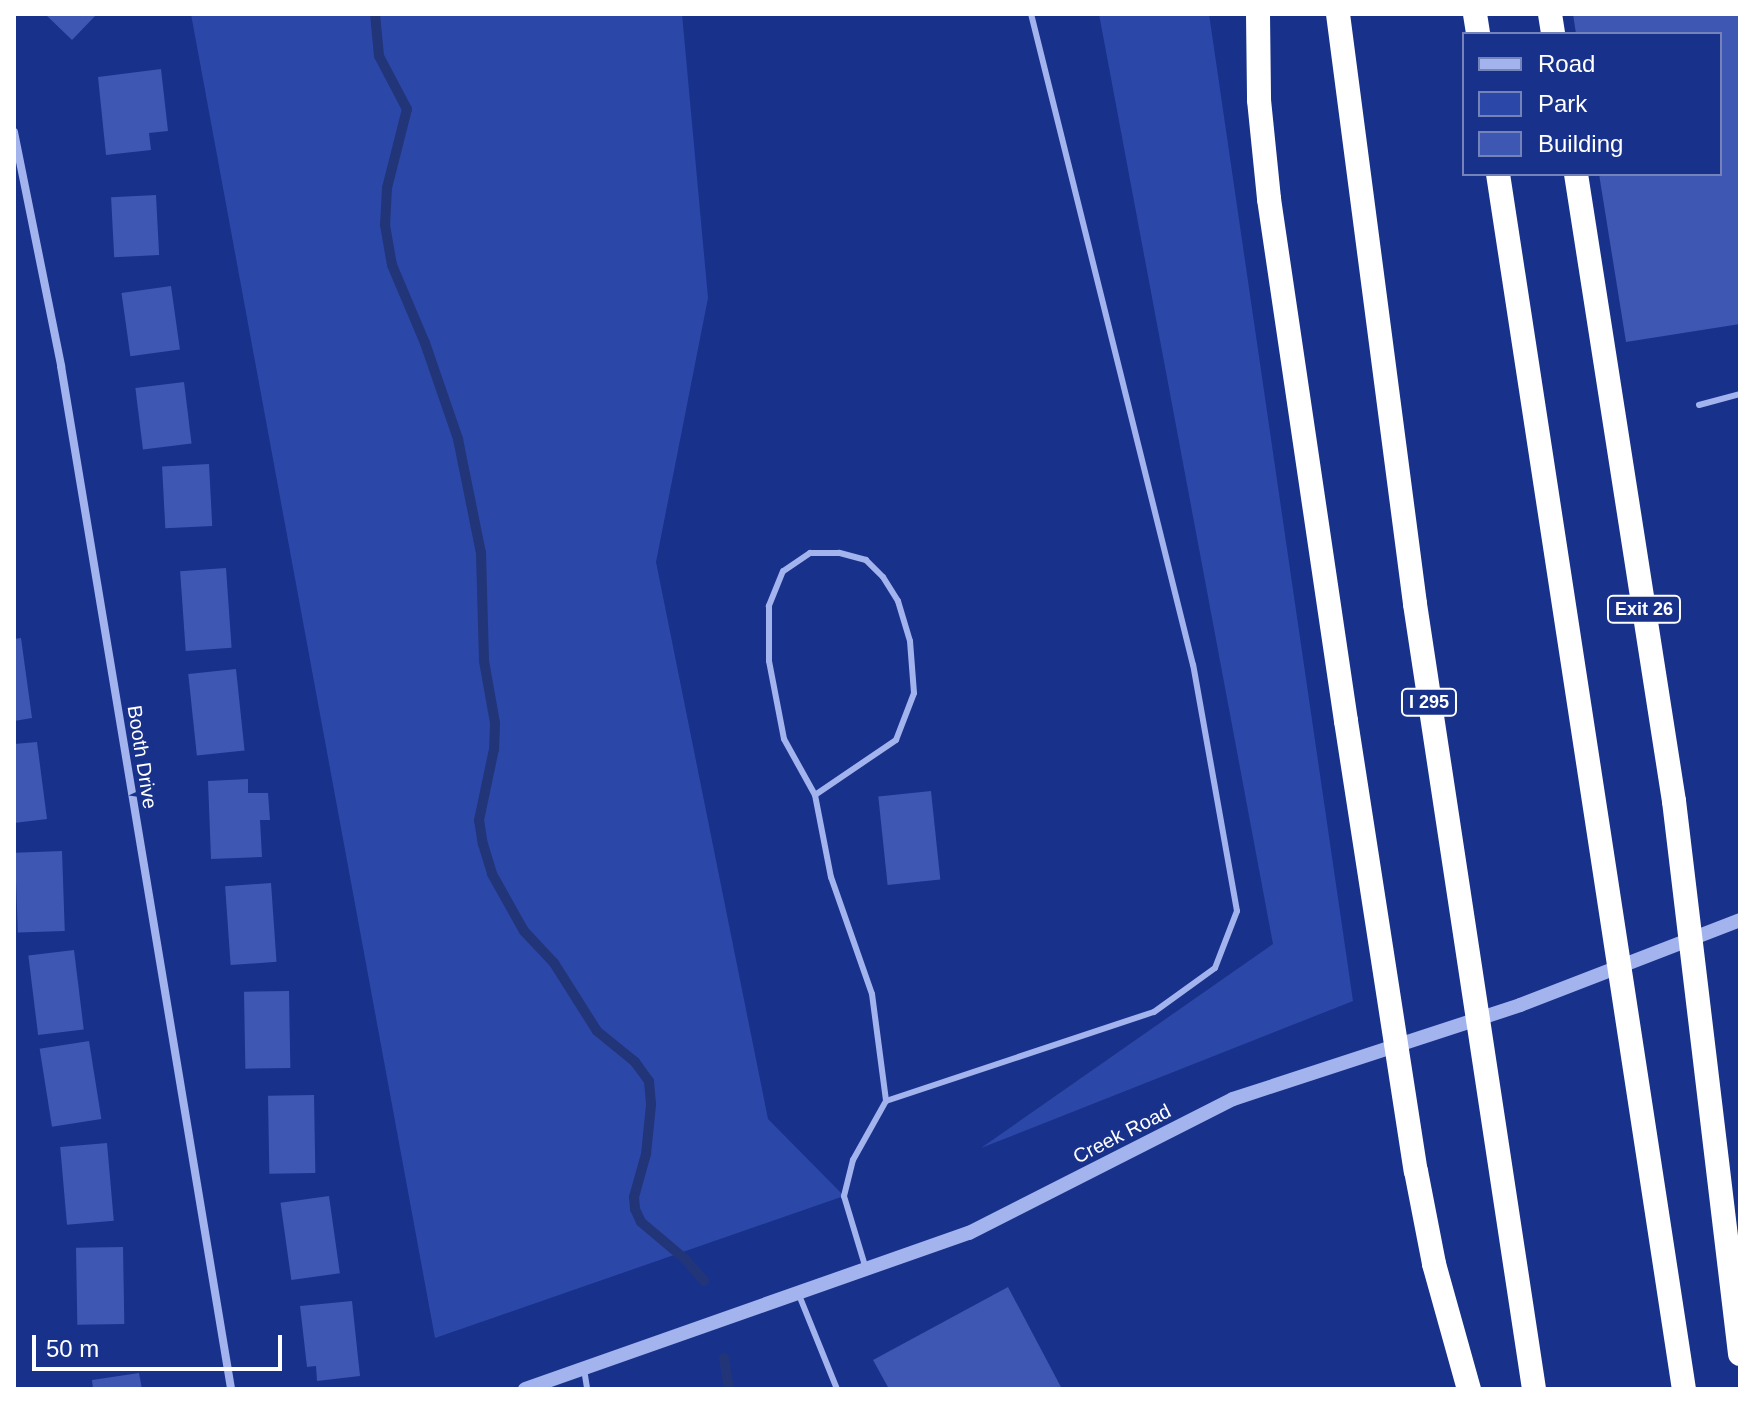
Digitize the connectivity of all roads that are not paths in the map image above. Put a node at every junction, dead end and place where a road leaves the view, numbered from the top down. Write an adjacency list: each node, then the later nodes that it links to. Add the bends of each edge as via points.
1 (1031, 14): 11 (lane, via 1193,665 1237,911 1215,968 1154,1012)
2 (1258, 14): 20 (highway, via 1263,146 1274,241 1403,1089 1434,1264)
3 (1338, 14): 21 (highway, I 295, via 1415,604)
4 (14, 132): 16 (street, Booth Drive, via 61,366)
5 (1498, 176): 22 (highway)
6 (1576, 176): 14 (highway, Exit 26, via 1674,801)
7 (1740, 394): 8 (lane)
8 (1699, 405)
9 (815, 795): 9 (lane, via 784,739 769,661 769,606 783,571 810,553 839,553 866,560 898,601 910,641 914,693 896,740); 11 (lane, via 831,877 872,994)
10 (1740, 920): 12 (street, Creek Road, via 1520,1005 1233,1099 969,1233)
11 (886, 1101): 12 (lane, via 853,1160 844,1196)
12 (866, 1269): 13 (street, Creek Road)
13 (798, 1291): 15 (street, Creek Road); 19 (lane)
14 (1740, 1354)
15 (584, 1369): 17 (street, Creek Road); 18 (lane)
16 (231, 1389)
17 (525, 1389)
18 (587, 1389)
19 (837, 1389)
20 (1469, 1389)
21 (1534, 1389)
22 (1684, 1389)

